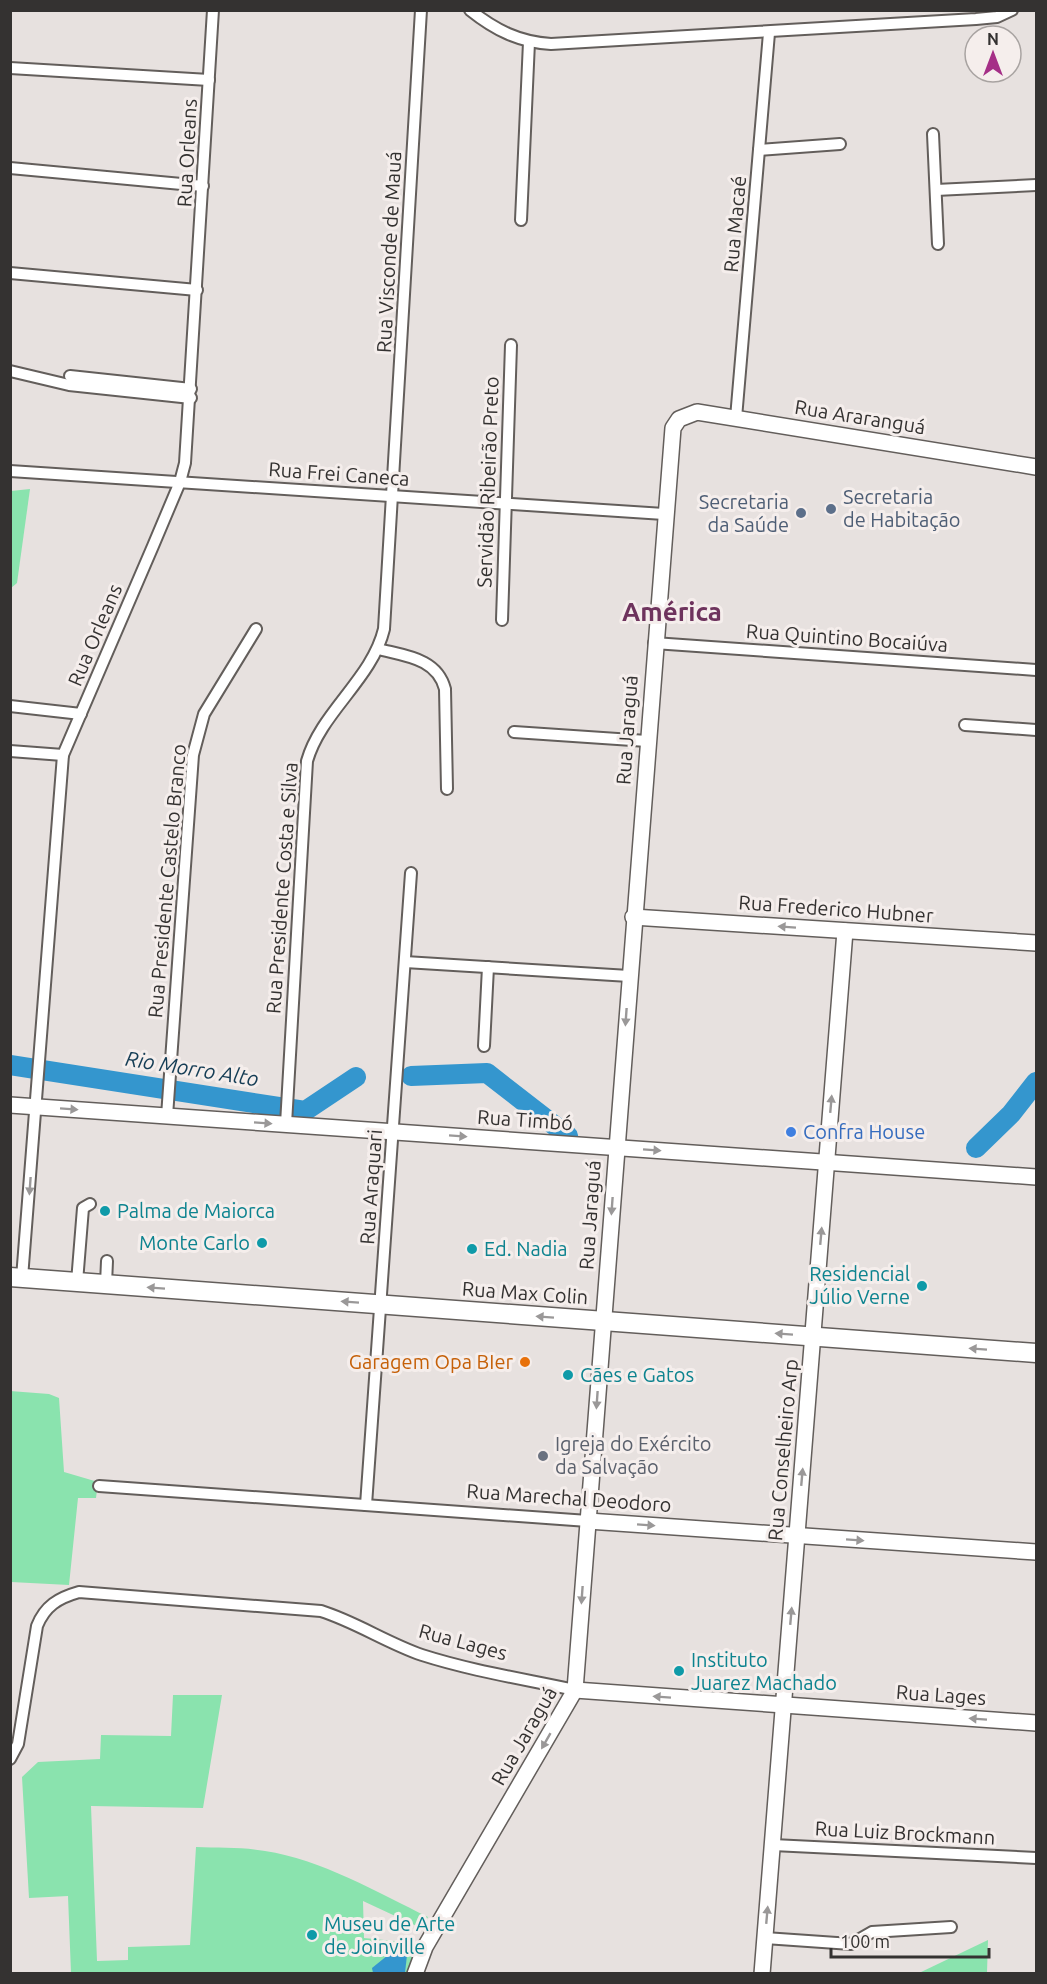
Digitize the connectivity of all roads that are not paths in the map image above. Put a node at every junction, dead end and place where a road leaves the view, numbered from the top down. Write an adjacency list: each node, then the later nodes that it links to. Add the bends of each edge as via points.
1 (213, 10): 8 (street, Rua Orleans)
2 (421, 10): 29 (street, Rua Visconde de Mauá)
3 (470, 10): 6 (street, via 496,29)
4 (1012, 10): 5 (street, via 976,19)
5 (769, 33): 6 (street, via 572,44); 11 (street, Rua Macaé)
6 (529, 42): 16 (street)
7 (10, 68): 8 (street)
8 (209, 80): 14 (street, Rua Orleans)
9 (933, 134): 15 (street)
10 (840, 144): 11 (street)
11 (759, 150): 24 (street, Rua Macaé)
12 (10, 168): 14 (street)
13 (1036, 185): 15 (street)
14 (203, 186): 19 (street, Rua Orleans)
15 (936, 190): 17 (street)
16 (521, 219)
17 (938, 244)
18 (10, 273): 19 (street)
19 (197, 290): 23 (street, Rua Orleans)
20 (511, 345): 30 (street, Servidão Ribeirão Preto)
21 (10, 371): 23 (street, via 69,385)
22 (70, 376): 23 (street)
23 (191, 393): 28 (street, Rua Orleans, via 188,443)
24 (736, 418): 25 (street, Rua Araranguá, via 697,412); 26 (street, Rua Araranguá)
25 (679, 419): 31 (street, Rua Jaraguá, via 670,437)
26 (1036, 467)
27 (10, 471): 28 (street, Rua Frei Caneca)
28 (180, 482): 29 (street, Rua Frei Caneca); 38 (street, Rua Orleans)
29 (392, 496): 30 (street, Rua Frei Caneca); 35 (street, Rua Presidente Costa e Silva, via 384,629)
30 (506, 503): 31 (street, Rua Frei Caneca); 32 (street, Servidão Ribeirão Preto)
31 (664, 514): 34 (street, Rua Jaraguá)
32 (502, 620)
33 (256, 629): 56 (street, Rua Presidente Castelo Branco, via 204,714 193,755)
34 (654, 643): 36 (street, Rua Quintino Bocaiúva); 42 (street, Rua Jaraguá)
35 (378, 649): 45 (street, via 423,661 442,677); 57 (street, Rua Presidente Costa e Silva, via 315,740 307,761)
36 (1036, 670)
37 (10, 706): 38 (street)
38 (81, 714): 44 (street, Rua Orleans)
39 (965, 725): 40 (street)
40 (1036, 730)
41 (514, 732): 42 (street)
42 (647, 741): 47 (street, Rua Jaraguá)
43 (10, 751): 44 (street)
44 (63, 755): 55 (street, Rua Orleans)
45 (447, 789)
46 (411, 873): 50 (street, Rua Araquari)
47 (633, 917): 48 (street, Rua Frederico Hubner, one-way to 47); 52 (street, Rua Jaraguá)
48 (845, 931): 49 (street, Rua Frederico Hubner); 60 (street, Rua Conselheiro Arp, one-way to 48)
49 (1036, 943)
50 (405, 962): 51 (street); 58 (street, Rua Araquari)
51 (488, 967): 52 (street); 53 (street)
52 (629, 976): 59 (street, Rua Jaraguá, one-way to 59)
53 (484, 1046)
54 (10, 1105): 55 (street, Rua Timbó)
55 (36, 1107): 56 (street, Rua Timbó, one-way to 56); 64 (street, Rua Orleans, one-way to 64)
56 (167, 1109): 57 (street, Rua Timbó, one-way to 57)
57 (286, 1120): 58 (street, Rua Timbó)
58 (393, 1132): 59 (street, Rua Timbó, one-way to 59); 67 (street, Rua Araquari)
59 (616, 1148): 60 (street, Rua Timbó, one-way to 60); 68 (street, Rua Jaraguá, one-way to 68)
60 (827, 1162): 61 (street, Rua Timbó); 69 (street, Rua Conselheiro Arp, one-way to 60)
61 (1036, 1177)
62 (90, 1204): 65 (street, via 83,1208)
63 (107, 1261): 66 (street)
64 (16, 1278): 65 (main road, Rua Max Colin)
65 (77, 1282): 66 (main road, Rua Max Colin)
66 (106, 1284): 67 (main road, Rua Max Colin, one-way to 66)
67 (380, 1305): 68 (main road, Rua Max Colin, one-way to 67); 72 (street, Rua Araquari)
68 (603, 1321): 69 (main road, Rua Max Colin, one-way to 68); 73 (street, Rua Jaraguá, one-way to 73)
69 (813, 1336): 70 (main road, Rua Max Colin, one-way to 69); 74 (street, Rua Conselheiro Arp, one-way to 69)
70 (1036, 1353)
71 (99, 1486): 72 (street, Rua Marechal Deodoro)
72 (366, 1505): 73 (street, Rua Marechal Deodoro)
73 (588, 1521): 74 (street, Rua Marechal Deodoro, one-way to 74); 76 (street, Rua Jaraguá, one-way to 76)
74 (797, 1535): 75 (street, Rua Marechal Deodoro, one-way to 75); 77 (street, Rua Conselheiro Arp, one-way to 74)
75 (1036, 1552)
76 (575, 1690): 77 (street, Rua Lages, one-way to 76); 79 (street, Rua Lages, via 423,1655 321,1611 79,1592 52,1604 37,1626 18,1744); 84 (street, Rua Jaraguá, one-way to 84, via 425,1947)
77 (784, 1705): 78 (street, Rua Lages, one-way to 77); 80 (street, Rua Conselheiro Arp)
78 (1036, 1723)
79 (10, 1759)
80 (772, 1845): 81 (street, Rua Luiz Brockmann); 83 (street, Rua Conselheiro Arp, one-way to 80)
81 (1036, 1858)
82 (951, 1927): 83 (street, via 872,1932 851,1944)
83 (765, 1938): 85 (street, Rua Conselheiro Arp)
84 (415, 1974)
85 (762, 1974)

